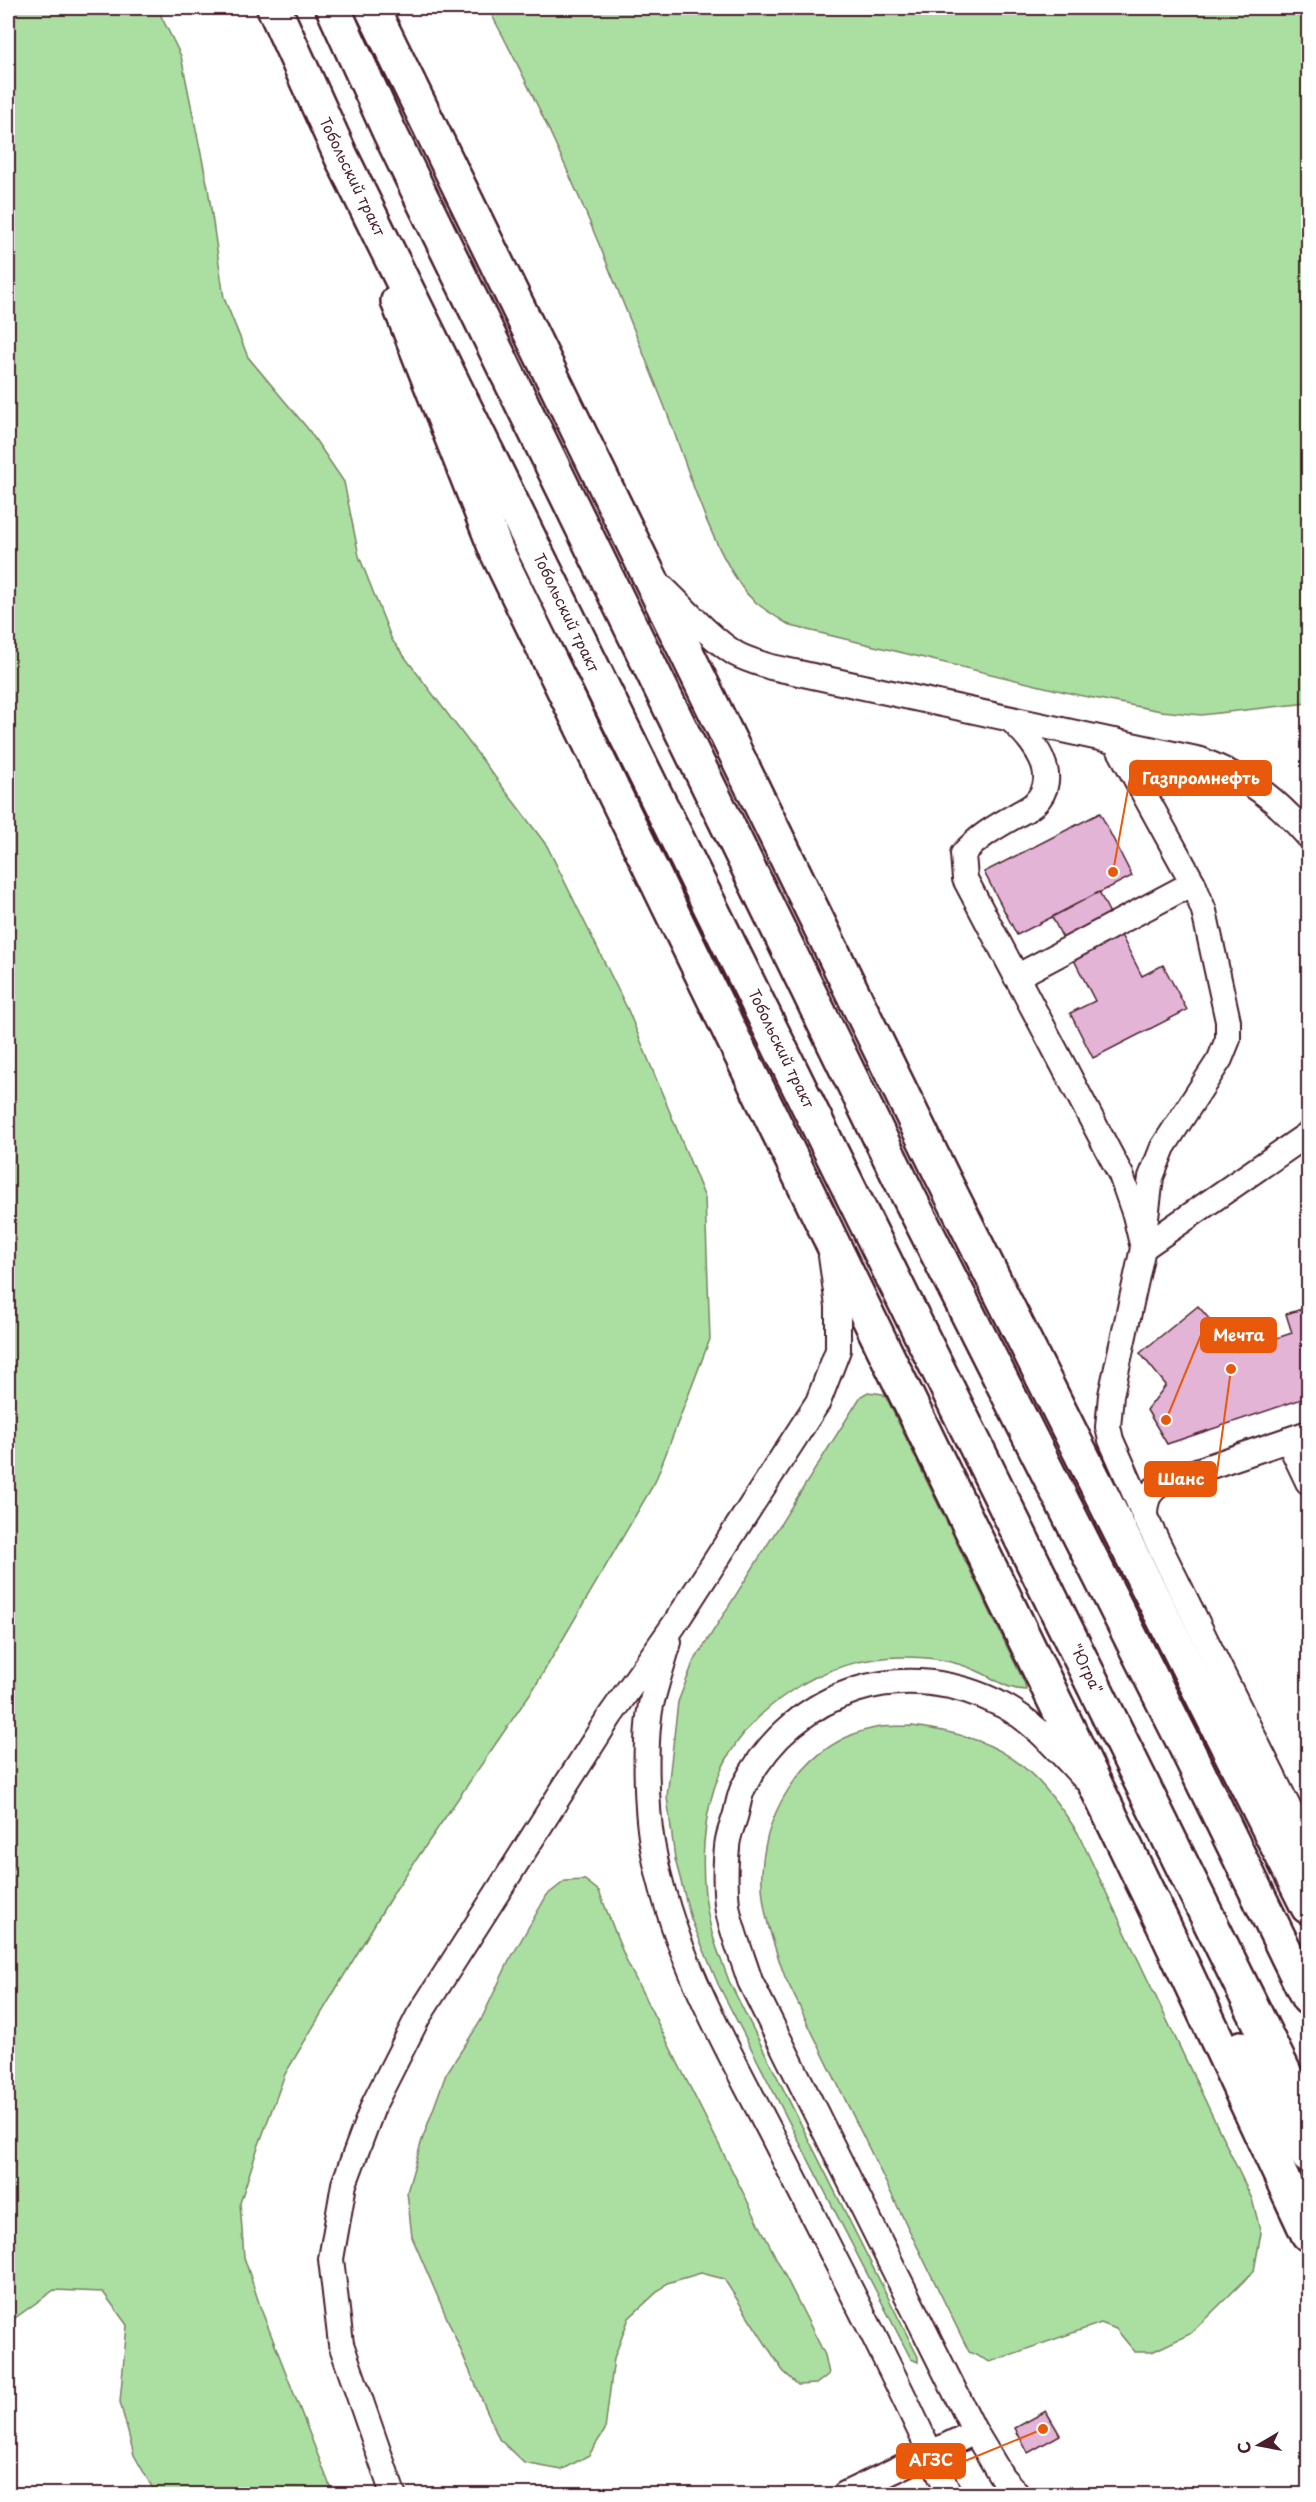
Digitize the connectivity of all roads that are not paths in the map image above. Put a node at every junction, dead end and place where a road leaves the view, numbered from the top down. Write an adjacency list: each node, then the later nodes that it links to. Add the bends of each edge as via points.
1 (274, 8): 4 (main road, Тобольский тракт)
2 (333, 8): 23 (main road, via 389,131 908,1194)
3 (372, 8): 5 (main road)
4 (341, 156): 12 (main road, Тобольский тракт); 13 (main road, via 497,552)
5 (647, 573): 6 (lane, via 720,642 752,661); 21 (main road, via 941,1174)
6 (1010, 719): 7 (lane); 10 (lane, via 1038,750 1047,773 1045,790 1034,804 977,838 963,854 964,879)
7 (1116, 741): 8 (lane, via 1201,760 1232,772 1262,789); 9 (lane)
8 (1308, 836)
9 (1192, 883): 10 (lane); 14 (lane, via 1204,911 1228,1021 1228,1039 1220,1059 1163,1147 1151,1177)
10 (1016, 976): 14 (lane, via 1121,1175)
11 (1308, 1134): 14 (lane)
12 (863, 1216): 24 (main road, "Югра")
13 (827, 1233): 18 (lane, via 838,1306 838,1350 818,1402); 19 (main road)
14 (1143, 1248): 17 (lane, via 1111,1395 1108,1427 1115,1453)
15 (1298, 1437): 16 (lane); 17 (lane, via 1164,1482 1148,1495)
16 (1308, 1482)
17 (1145, 1517): 20 (lane)
18 (674, 1625): 28 (lane, via 651,1706 649,1735 651,1841 664,1898 694,1983); 29 (lane, via 610,1716 418,2017 374,2104 344,2184 331,2259 341,2344)
19 (1097, 1792): 22 (main road); 27 (lane, via 1035,1728 1005,1706 962,1689 891,1682 852,1690 814,1707 772,1742 743,1788 726,1847 728,1911 750,1981)
20 (1308, 1847)
21 (1308, 1906)
22 (1163, 1924): 25 (main road); 26 (main road)
23 (1308, 1998)
24 (1308, 2121)
25 (1308, 2156)
26 (1308, 2234)
27 (975, 2432): 28 (lane); 32 (lane)
28 (931, 2453): 30 (lane); 31 (lane)
29 (393, 2494)
30 (845, 2494)
31 (949, 2494)
32 (1017, 2494)

